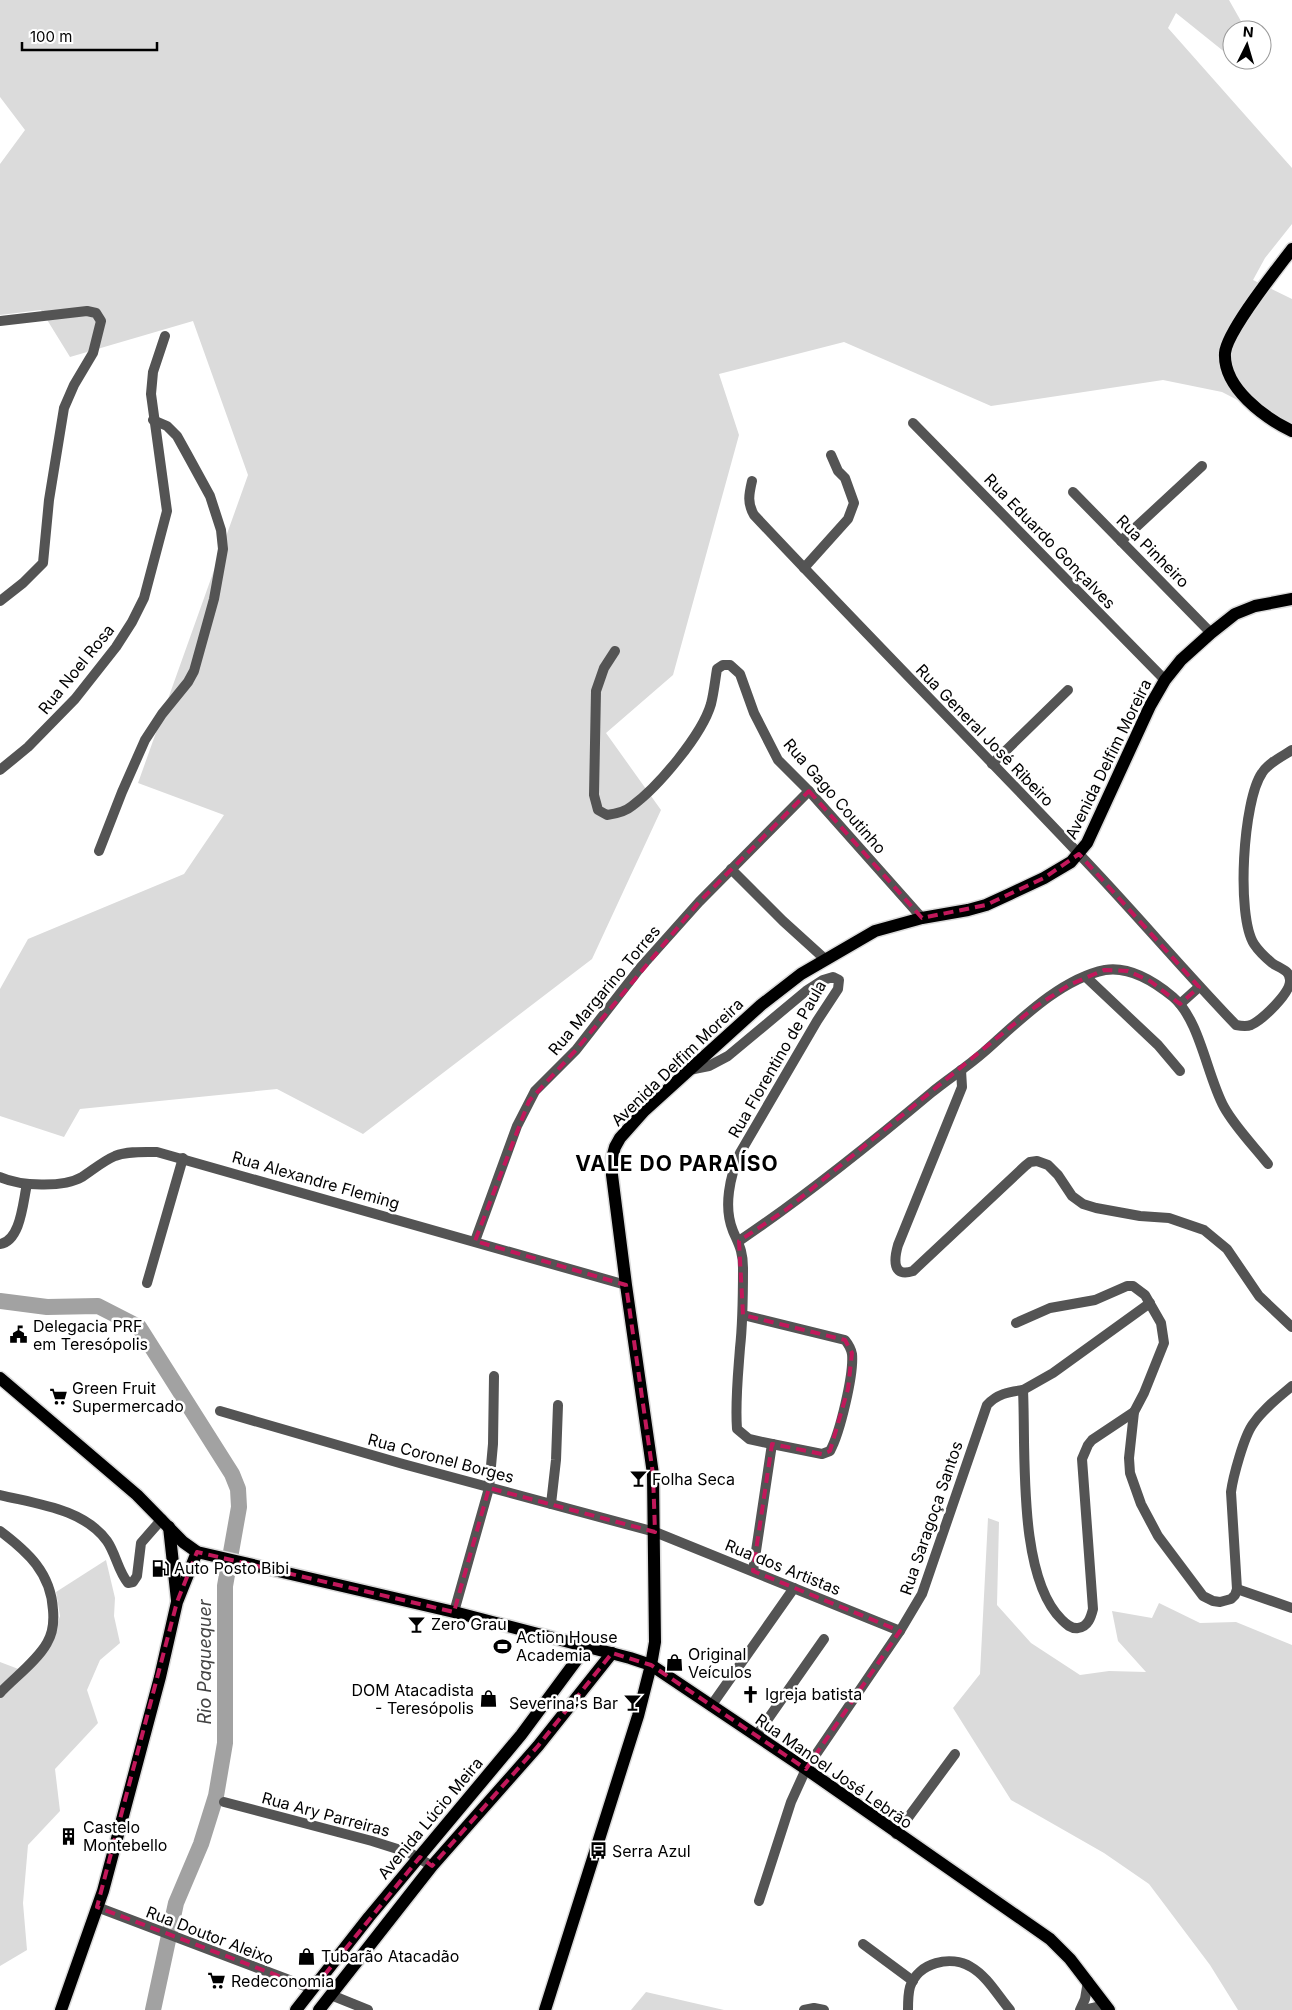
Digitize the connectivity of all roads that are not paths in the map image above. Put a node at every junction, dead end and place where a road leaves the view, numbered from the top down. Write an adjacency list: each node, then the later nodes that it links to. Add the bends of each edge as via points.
1 (1292, 249): 6 (main road, via 1247,311 1225,352 1227,369 1254,408)
2 (0, 321): 14 (street, via 86,311 96,313 101,321 93,353 64,408 49,500 43,563)
3 (165, 336): 4 (street, Rua Noel Rosa, via 153,372)
4 (153, 420): 21 (street, Rua Noel Rosa, via 167,511 144,598 116,647 75,699 28,748); 23 (street, via 167,426 187,454 210,496 224,549 194,671 145,740)
5 (913, 423): 17 (street, Rua Eduardo Gonçalves)
6 (1292, 431)
7 (831, 455): 12 (street, via 845,478 854,503 848,519)
8 (1202, 466): 11 (street)
9 (752, 481): 12 (street, Rua General José Ribeiro, via 749,506 754,515)
10 (1073, 492): 11 (street, Rua Pinheiro)
11 (1121, 541): 15 (street, Rua Pinheiro)
12 (804, 568): 20 (street, Rua General José Ribeiro)
13 (1292, 599): 15 (main road, Avenida Delfim Moreira, via 1255,606 1235,614)
14 (0, 601)
15 (1211, 633): 17 (main road, Avenida Delfim Moreira, via 1181,660)
16 (615, 652): 22 (street, Rua Gago Coutinho, via 604,668 596,691 594,795 598,810 607,815 631,807 678,759 702,723 711,704 717,670 723,664 730,665 740,674 774,754)
17 (1165, 680): 24 (main road, Avenida Delfim Moreira)
18 (1068, 690): 20 (street)
19 (1292, 750): 29 (street, Rua General José Ribeiro, via 1262,772 1254,792 1248,815 1242,891 1253,942 1272,963 1284,969 1290,982 1285,993 1250,1026 1236,1026)
20 (992, 764): 24 (street, Rua General José Ribeiro)
21 (0, 770)
22 (809, 791): 25 (street, Rua Margarino Torres); 26 (street, Rua Gago Coutinho)
23 (99, 851)
24 (1079, 854): 26 (main road, Avenida Delfim Moreira, via 1044,878 986,905); 29 (street, Rua General José Ribeiro)
25 (730, 869): 27 (street); 39 (street, Rua Margarino Torres, via 640,968 576,1050 535,1091 517,1126)
26 (922, 918): 27 (main road, Avenida Delfim Moreira, via 875,931)
27 (826, 960): 31 (main road, Avenida Delfim Moreira, via 761,1004)
28 (1086, 977): 30 (street, via 1104,970 1128,971 1150,980); 32 (street, via 1035,1007); 33 (street, via 1158,1045)
29 (1199, 987): 30 (street)
30 (1180, 1004): 35 (street, via 1224,1106)
31 (688, 1070): 38 (street, Rua Florentino de Paula, via 719,1062 814,985 828,978 839,980 838,989 748,1137 734,1167 728,1209); 42 (main road, Avenida Delfim Moreira, via 644,1111 615,1147 612,1175)
32 (961, 1070): 38 (street, via 787,1209); 46 (street, via 962,1087 898,1245 895,1255 897,1269 903,1273 913,1272 1025,1166 1030,1162 1041,1162 1058,1175 1072,1196 1083,1204 1140,1216 1169,1218 1204,1230 1227,1248 1259,1296)
33 (1180, 1071)
34 (183, 1158): 37 (street, Rua Alexandre Fleming, via 157,1152 125,1154 72,1181); 39 (street, Rua Alexandre Fleming); 41 (street)
35 (1268, 1164)
36 (0, 1177): 37 (street, Rua Alexandre Fleming)
37 (27, 1184): 40 (street, via 15,1234 10,1241)
38 (739, 1241): 44 (street, Rua Florentino de Paula, via 743,1264)
39 (476, 1242): 42 (street, Rua Alexandre Fleming)
40 (0, 1244)
41 (147, 1283)
42 (626, 1285): 60 (main road, Avenida Delfim Moreira, via 653,1474)
43 (1150, 1303): 45 (street, via 1140,1290 1127,1286 1095,1300 1050,1308); 50 (street, Rua Saragoça Santos, via 1053,1373); 53 (street, via 1163,1330 1164,1342)
44 (743, 1315): 54 (street, Rua Florentino de Paula, via 735,1406 737,1429 749,1439); 54 (street, via 845,1340 852,1353 848,1389 830,1451 822,1454)
45 (1016, 1323)
46 (1292, 1328)
47 (494, 1376): 55 (street, via 494,1444)
48 (1, 1380): 58 (main road, via 137,1495)
49 (1292, 1386): 64 (street, via 1274,1400 1252,1426 1233,1477 1230,1507)
50 (1023, 1390): 53 (street, via 1027,1507 1034,1559 1048,1603 1059,1618 1073,1628 1087,1624 1093,1609 1082,1477 1084,1453 1092,1440); 68 (street, Rua Saragoça Santos, via 993,1398 987,1406 929,1580)
51 (558, 1405): 57 (street)
52 (220, 1411): 55 (street, Rua Coronel Borges)
53 (1134, 1412): 64 (street, via 1128,1458 1130,1473 1148,1520 1203,1596 1220,1602 1231,1599)
54 (772, 1444): 62 (street)
55 (489, 1488): 57 (street, Rua Coronel Borges); 67 (street)
56 (0, 1494): 58 (street, via 70,1514 95,1527 110,1544 128,1582 133,1582 137,1576 141,1543)
57 (551, 1504): 60 (street, Rua Coronel Borges)
58 (165, 1523): 61 (main road, via 183,1542); 65 (main road)
59 (0, 1531): 73 (street, via 25,1551 48,1581 54,1620 41,1652)
60 (655, 1532): 62 (street, Rua dos Artistas); 72 (main road, Avenida Delfim Moreira, via 655,1634)
61 (203, 1553): 65 (main road); 67 (main road, Rua Manoel José Lebrão)
62 (754, 1571): 63 (street, Rua dos Artistas)
63 (794, 1588): 68 (street, Rua dos Artistas); 74 (street)
64 (1237, 1589): 66 (street)
65 (178, 1602): 85 (main road)
66 (1292, 1608)
67 (454, 1612): 70 (main road, Rua Manoel José Lebrão)
68 (900, 1631): 79 (street, Rua Saragoça Santos)
69 (824, 1639): 76 (street)
70 (588, 1646): 71 (main road, Rua Manoel José Lebrão); 75 (main road, Avenida Lúcio Meira)
71 (612, 1653): 72 (main road, Rua Manoel José Lebrão); 77 (main road, Avenida Lúcio Meira)
72 (651, 1666): 74 (main road, Rua Manoel José Lebrão); 96 (main road, Avenida Delfim Moreira)
73 (0, 1694)
74 (711, 1706): 76 (main road, Rua Manoel José Lebrão)
75 (521, 1735): 77 (main road); 82 (main road, Avenida Lúcio Meira)
76 (756, 1736): 79 (main road, Rua Manoel José Lebrão)
77 (538, 1746): 83 (main road, Avenida Lúcio Meira)
78 (955, 1754): 81 (street)
79 (806, 1769): 81 (main road, Rua Manoel José Lebrão); 84 (street, Rua Saragoça Santos, via 791,1802)
80 (224, 1802): 82 (street, Rua Ary Parreiras, via 372,1841)
81 (896, 1834): 88 (main road, Rua Manoel José Lebrão, via 1050,1939)
82 (419, 1857): 83 (street, Rua Ary Parreiras); 89 (main road, Avenida Lúcio Meira)
83 (432, 1866): 90 (main road, Avenida Lúcio Meira)
84 (759, 1901)
85 (98, 1907): 89 (street, Rua Doutor Aleixo); 92 (main road)
86 (863, 1944): 87 (street)
87 (913, 1981): 99 (street); 100 (street, via 931,1964 956,1961 982,1976)
88 (1088, 1981): 91 (main road, Rua Manoel José Lebrão); 101 (street)
89 (313, 1989): 93 (main road, Avenida Lúcio Meira)
90 (331, 1995): 94 (main road, Avenida Lúcio Meira); 95 (street)
91 (1107, 2008): 102 (street)
92 (61, 2010)
93 (296, 2010)
94 (319, 2010)
95 (368, 2010)
96 (545, 2010)
97 (804, 2010): 98 (street)
98 (824, 2010)
99 (908, 2010)
100 (1010, 2010)
101 (1080, 2010)
102 (1084, 2010)

